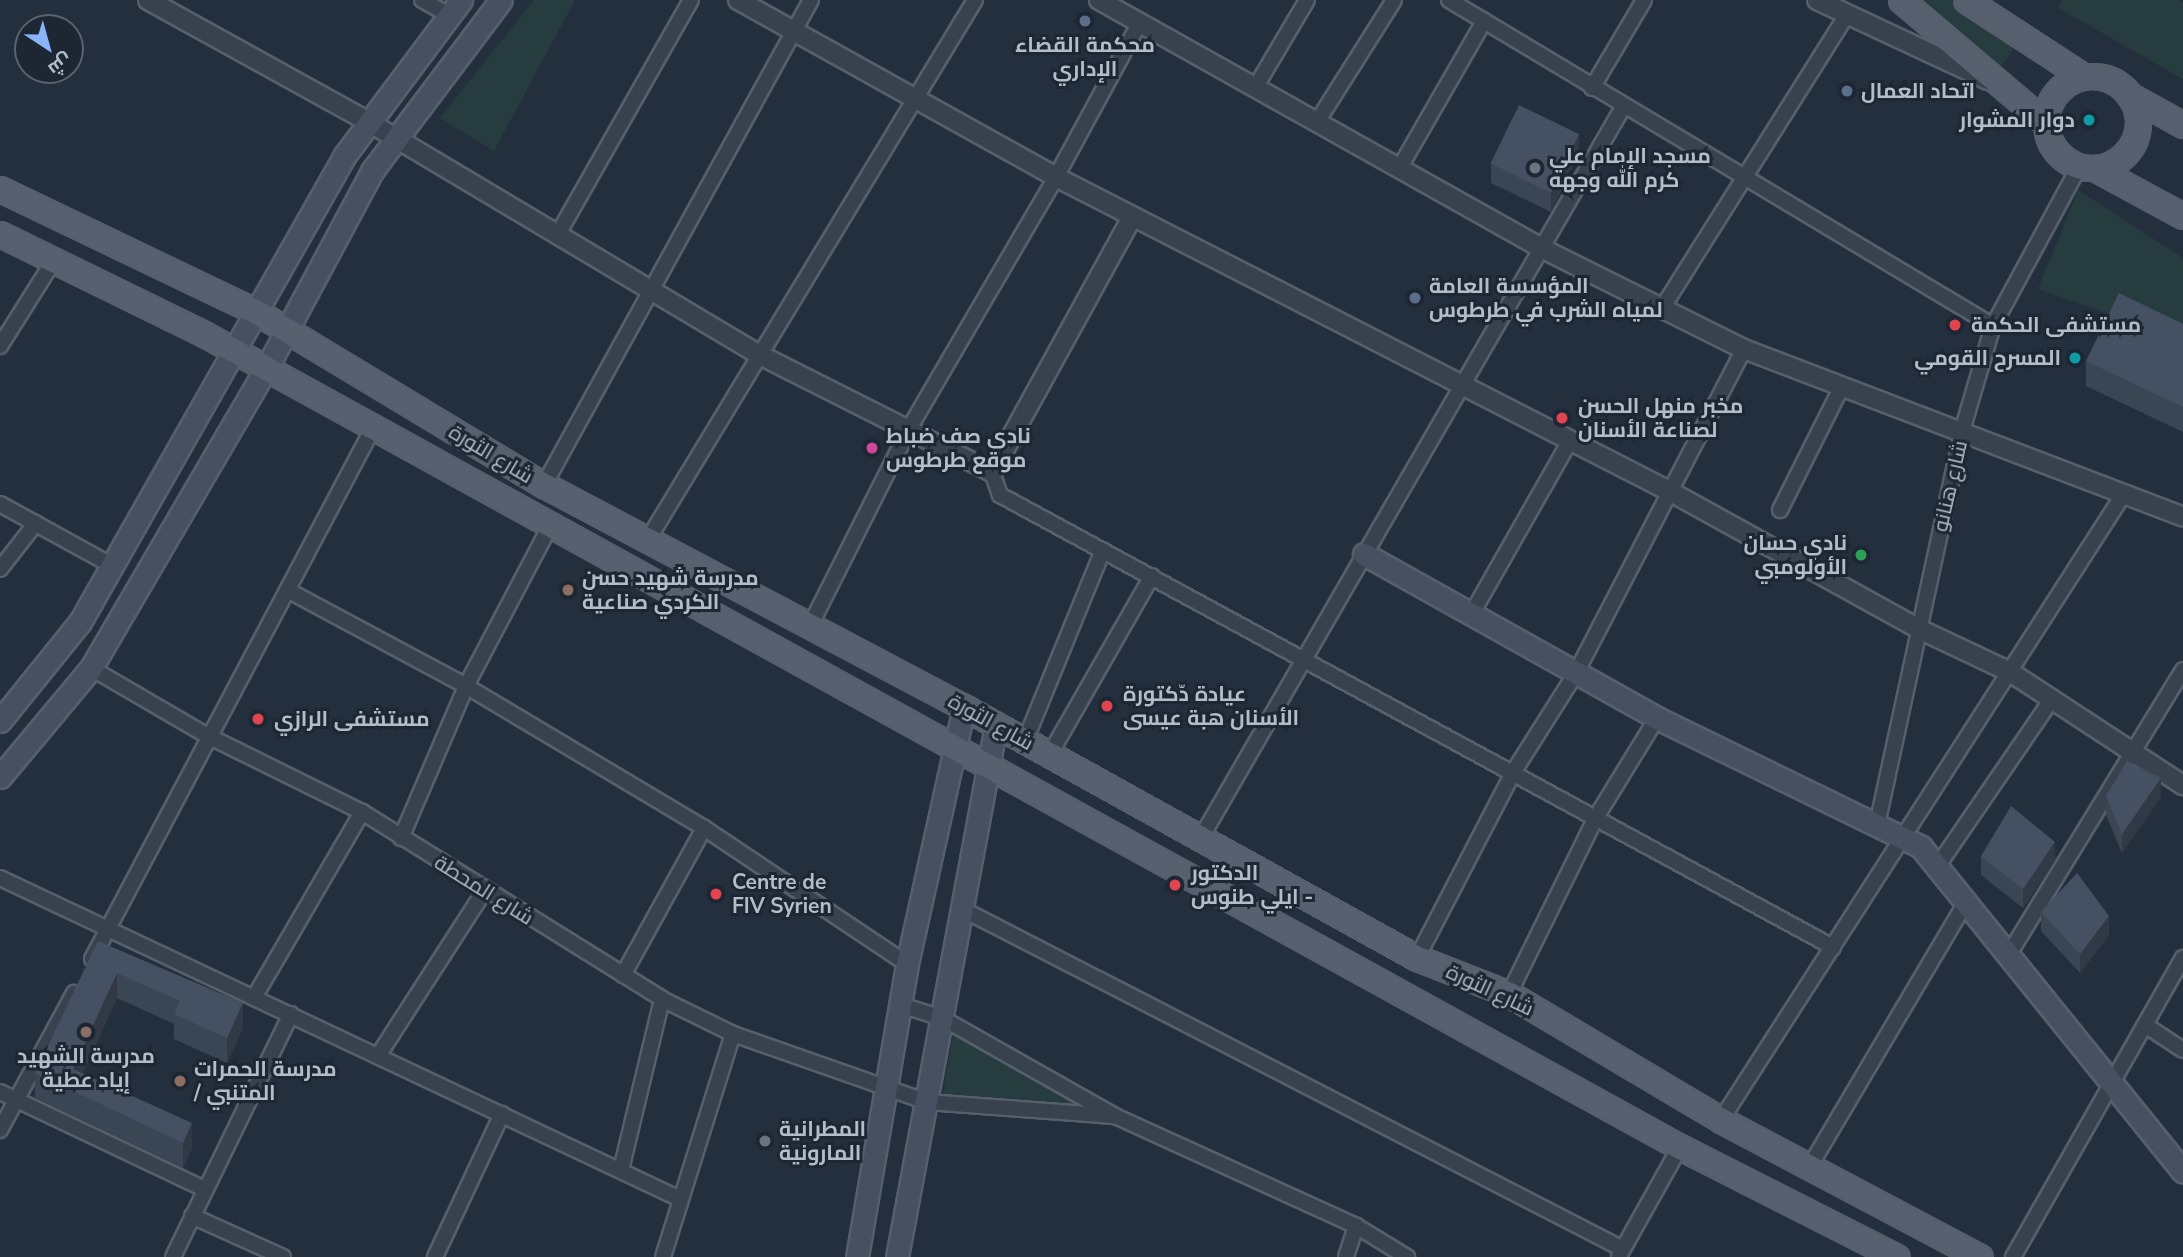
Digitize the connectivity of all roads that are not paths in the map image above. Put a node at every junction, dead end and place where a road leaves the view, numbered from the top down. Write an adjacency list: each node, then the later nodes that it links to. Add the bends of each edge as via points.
1 (148, 0): 28 (street)
2 (422, 0): 16 (street)
3 (501, 0): 32 (main road)
4 (691, 0): 41 (street)
5 (738, 0): 20 (street)
6 (811, 0): 20 (street)
7 (975, 0): 26 (street)
8 (1099, 0): 19 (street)
9 (1307, 0): 22 (street)
10 (1394, 0): 29 (street)
11 (1449, 0): 18 (street)
12 (1644, 0): 23 (street)
13 (1817, 0): 17 (street)
14 (1901, 0): 24 (main road)
15 (1966, 0): 21 (main road)
16 (455, 8): 28 (main road)
17 (1846, 16): 24 (street); 36 (street)
18 (1484, 21): 23 (street); 34 (street)
19 (1139, 24): 22 (street); 35 (street)
20 (792, 31): 26 (street); 44 (street)
21 (2084, 77): 25 (main road, via 2109,79); 30 (main road, via 2056,92)
22 (1255, 88): 29 (street)
23 (1592, 88): 27 (street)
24 (2006, 88): 30 (main road)
25 (2129, 95): 31 (main road); 33 (main road, via 2138,121 2134,141 2122,158)
26 (915, 98): 35 (street); 52 (street)
27 (1623, 107): 36 (street); 42 (street)
28 (367, 121): 32 (street); 46 (main road)
29 (1317, 122): 34 (street)
30 (2045, 122): 33 (main road, via 2055,150)
31 (2183, 125)
32 (395, 138): 41 (street); 48 (main road, via 361,189)
33 (2087, 168): 38 (main road); 47 (street, شارع هنانو)
34 (1399, 169): 42 (street)
35 (1056, 177): 39 (street); 56 (street)
36 (1744, 177): 45 (street); 47 (street)
37 (0, 189): 46 (main road, شارع الثورة)
38 (2183, 216)
39 (1132, 217): 54 (street); 60 (street)
40 (0, 234): 43 (main road, شارع الثورة)
41 (558, 234): 44 (street)
42 (1543, 249): 45 (street); 54 (street)
43 (53, 262): 49 (street); 50 (main road, شارع الثورة)
44 (653, 291): 52 (street); 61 (street)
45 (1661, 310): 51 (street)
46 (255, 311): 48 (main road, شارع الثورة); 50 (main road)
47 (1993, 326): 58 (street, شارع هنانو)
48 (289, 330): 53 (main road); 61 (main road, شارع الثورة)
49 (0, 346)
50 (233, 349): 53 (main road, شارع الثورة); 72 (main road)
51 (1744, 349): 55 (street); 62 (street)
52 (760, 355): 56 (street); 69 (street)
53 (267, 369): 57 (main road, شارع الثورة); 80 (main road)
54 (1460, 384): 59 (street); 71 (street)
55 (1841, 388): 58 (street); 65 (street)
56 (910, 427): 60 (street); 77 (street)
57 (373, 428): 67 (main road, شارع الثورة); 75 (street)
58 (1962, 432): 63 (street); 78 (street, شارع هنانو)
59 (1570, 441): 62 (street); 76 (street)
60 (992, 472): 70 (street, via 1000,495)
61 (544, 485): 69 (main road, شارع الثورة)
62 (1671, 492): 78 (street); 83 (street)
63 (2123, 495): 66 (street); 82 (street)
64 (0, 504): 68 (street)
65 (1780, 510)
66 (2183, 517)
67 (552, 522): 84 (street); 92 (main road, شارع الثورة)
68 (36, 523): 72 (street); 73 (street)
69 (649, 538): 77 (main road, شارع الثورة)
70 (1103, 550): 74 (street); 91 (street)
71 (1364, 554): 76 (main road); 79 (street)
72 (113, 566): 88 (main road, via 80,622)
73 (0, 569)
74 (1152, 576): 79 (street); 94 (street)
75 (289, 591): 84 (street); 90 (street)
76 (1471, 615): 83 (main road)
77 (811, 624): 86 (main road, شارع الثورة)
78 (1919, 629): 82 (street); 101 (street, شارع هنانو)
79 (1307, 660): 96 (street); 103 (street)
80 (91, 668): 90 (street, شارع المحطة); 97 (main road)
81 (2183, 670): 93 (street)
82 (2010, 672): 85 (street); 104 (street)
83 (1576, 673): 87 (main road); 96 (street)
84 (466, 686): 102 (street); 105 (street)
85 (2052, 699): 93 (street); 106 (street)
86 (964, 706): 89 (main road, شارع الثورة); 92 (main road)
87 (1657, 718): 100 (street); 101 (main road)
88 (0, 721)
89 (996, 725): 91 (main road, شارع الثورة); 95 (main road)
90 (208, 736): 99 (street, شارع المحطة); 111 (street)
91 (1025, 741): 94 (main road, شارع الثورة)
92 (954, 748): 95 (main road, شارع الثورة); 116 (main road)
93 (2132, 751): 98 (street); 113 (street)
94 (1050, 754): 103 (main road, شارع الثورة)
95 (987, 764): 110 (main road); 137 (main road, شارع الثورة)
96 (1514, 771): 100 (street); 114 (street)
97 (0, 778)
98 (2183, 785)
99 (362, 812): 105 (street, شارع المحطة); 119 (street)
100 (1595, 819): 112 (street); 118 (street)
101 (1877, 825): 104 (main road)
102 (704, 828): 116 (street); 117 (street)
103 (1202, 836): 114 (main road, شارع الثورة)
104 (1903, 837): 106 (main road); 112 (street)
105 (401, 838): 108 (street, شارع المحطة)
106 (1940, 864): 109 (main road)
107 (0, 878): 111 (street)
108 (485, 890): 117 (street, شارع المحطة); 127 (street)
109 (1967, 900): 113 (main road); 138 (street)
110 (962, 909): 123 (main road); 145 (street)
111 (108, 929): 119 (street); 131 (street)
112 (1833, 947): 135 (street)
113 (2009, 954): 128 (main road)
114 (1417, 958): 118 (main road, شارع الثورة)
115 (2183, 958): 124 (street)
116 (907, 964): 121 (main road)
117 (623, 975): 120 (street, شارع المحطة)
118 (1509, 994): 135 (main road, شارع الثورة)
119 (255, 996): 122 (street)
120 (662, 999): 125 (street, شارع المحطة); 139 (street)
121 (901, 1005): 123 (street); 129 (main road)
122 (291, 1014): 127 (street); 141 (street)
123 (942, 1018): 132 (main road); 134 (street)
124 (2145, 1025): 126 (street); 128 (street)
125 (733, 1034): 129 (street, شارع المحطة); 142 (street)
126 (2183, 1050)
127 (378, 1056): 133 (street)
128 (2112, 1086): 140 (main road); 156 (street)
129 (888, 1087): 132 (street, شارع المحطة); 150 (main road)
130 (0, 1092): 131 (street)
131 (17, 1100): 136 (street); 141 (street)
132 (927, 1102): 134 (street, شارع المحطة); 151 (main road)
133 (502, 1114): 139 (street); 148 (street)
134 (1115, 1116): 144 (street)
135 (1721, 1120): 138 (main road, شارع الثورة)
136 (0, 1130)
137 (1680, 1147): 145 (street); 154 (main road, شارع الثورة)
138 (1810, 1166): 155 (main road, شارع الثورة)
139 (621, 1170): 142 (street)
140 (2183, 1172)
141 (204, 1189): 143 (street)
142 (680, 1199): 149 (street)
143 (192, 1216): 146 (street); 147 (street)
144 (1356, 1226): 152 (street); 153 (street)
145 (1621, 1253)
146 (173, 1257)
147 (283, 1257)
148 (435, 1257)
149 (663, 1257)
150 (857, 1257)
151 (897, 1257)
152 (1346, 1257)
153 (1407, 1257)
154 (1896, 1257)
155 (1980, 1257)
156 (2013, 1257)

